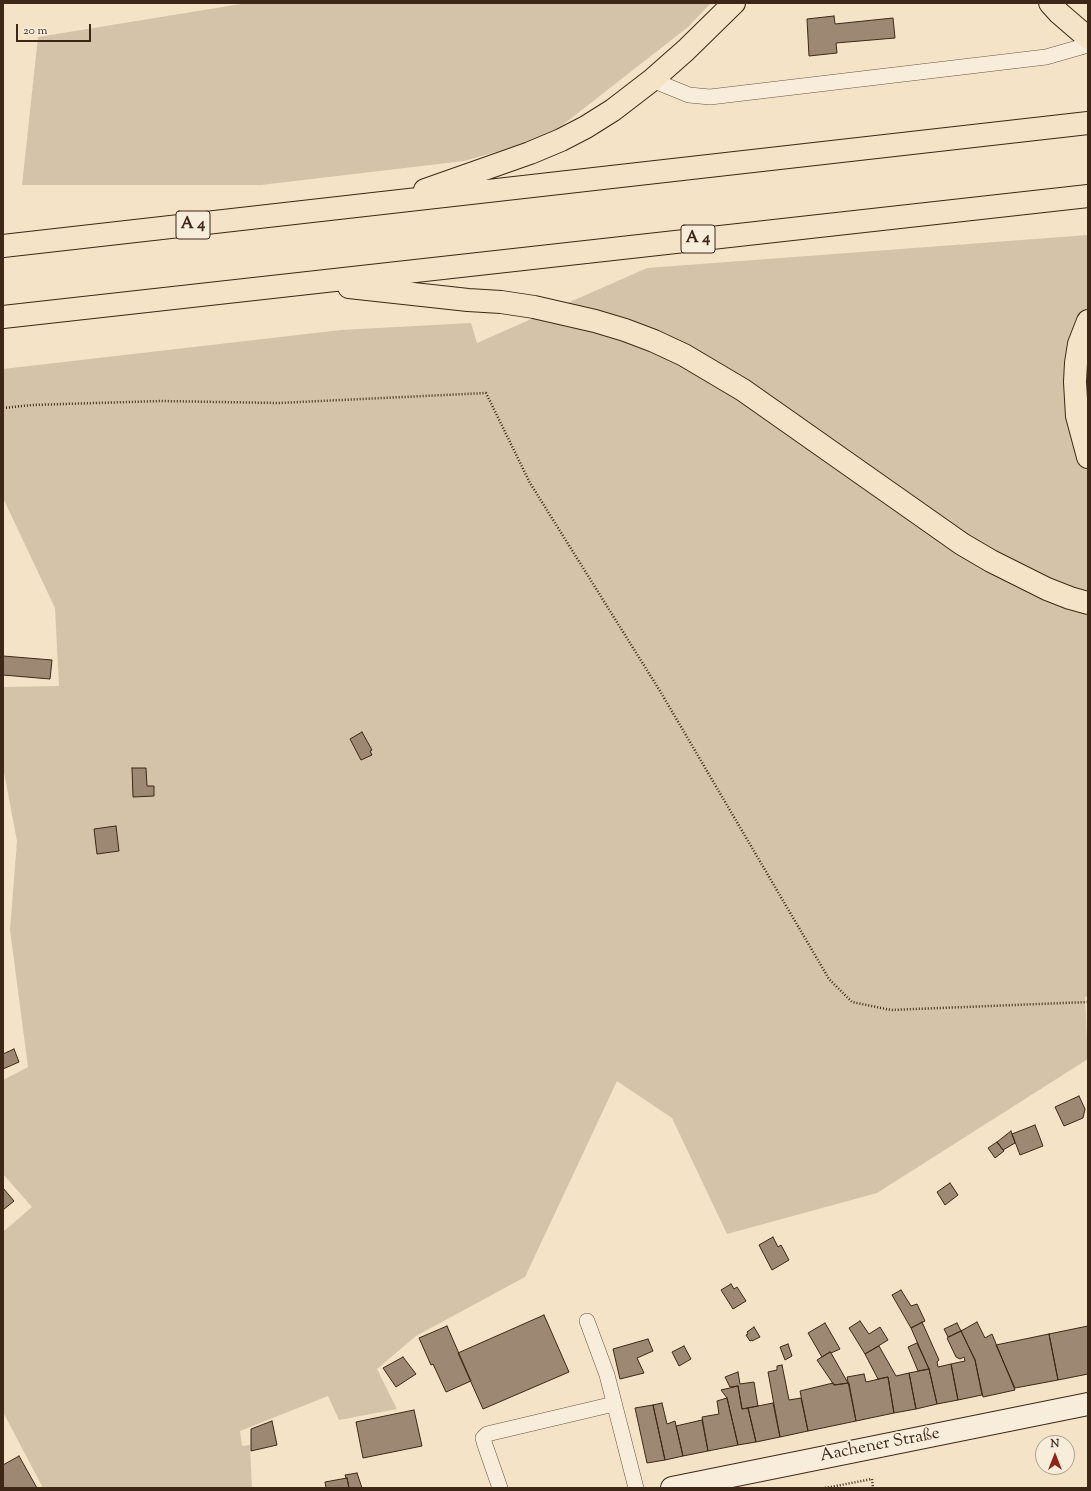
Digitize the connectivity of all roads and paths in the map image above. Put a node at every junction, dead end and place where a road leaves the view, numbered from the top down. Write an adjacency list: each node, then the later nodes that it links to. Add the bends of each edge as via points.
1 (734, 3): 5 (highway)
2 (1050, 3): 3 (highway)
3 (1088, 38)
4 (1088, 45): 5 (lane, via 1046,57 710,97 689,95)
5 (652, 80): 8 (highway, via 613,110 561,140 496,166)
6 (1088, 123): 8 (highway, A 4)
7 (1088, 196): 10 (highway, A 4)
8 (384, 203): 9 (highway, A 4)
9 (3, 246)
10 (308, 283): 11 (highway, A 4); 15 (highway, via 534,307 595,321 654,341 691,359 743,390 962,544 1047,589)
11 (3, 317)
12 (1088, 321): 14 (highway, via 1080,344 1075,382 1077,416)
13 (3, 408): 16 (path, via 161,401 279,403 486,393 530,483 660,691 829,979 852,1002 891,1010)
14 (1088, 457)
15 (1088, 603)
16 (1088, 1002)
17 (587, 1321): 18 (lane, via 607,1375)
18 (614, 1404): 20 (lane, via 487,1434 483,1438); 21 (lane)
19 (1088, 1404): 22 (main road, Aachener Straße)
20 (500, 1488)
21 (636, 1488)
22 (672, 1488)
23 (825, 1488): 24 (path, via 872,1479)
24 (873, 1488)

